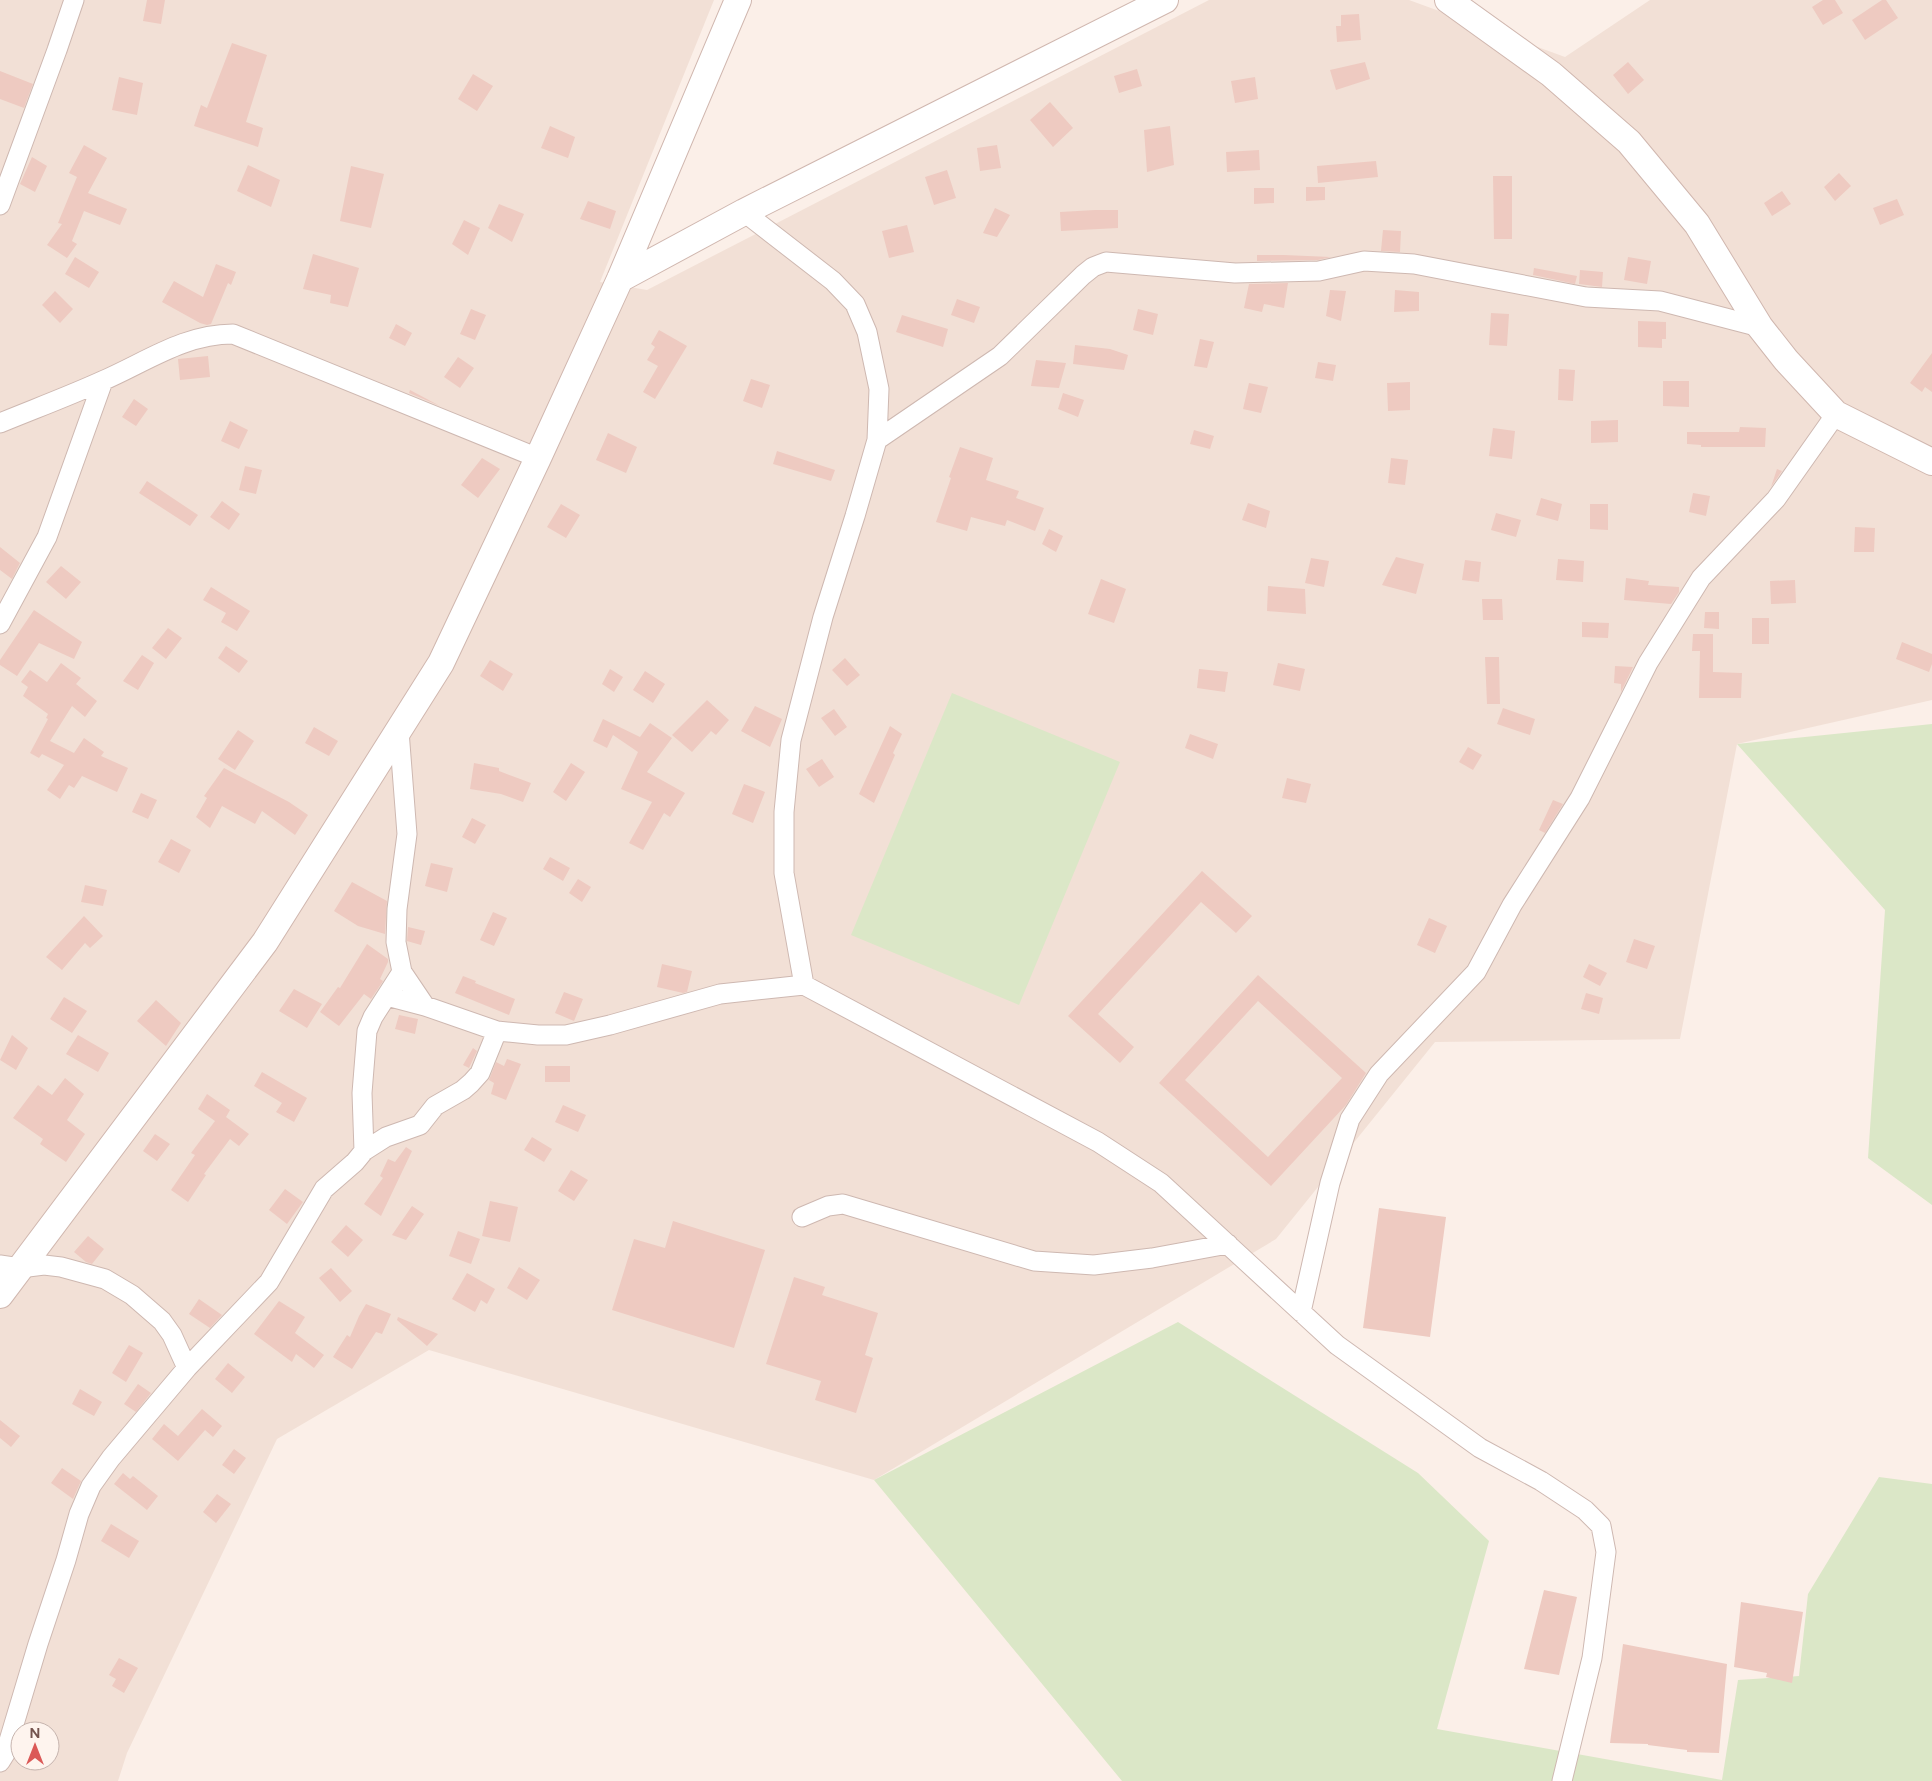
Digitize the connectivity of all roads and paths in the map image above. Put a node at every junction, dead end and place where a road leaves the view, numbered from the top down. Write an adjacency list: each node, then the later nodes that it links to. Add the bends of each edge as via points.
1 (74, 0): 5 (street)
2 (738, 0): 7 (street)
3 (1165, 0): 6 (street)
4 (1448, 0): 8 (street, via 1551,74 1629,142 1697,224)
5 (0, 205)
6 (744, 212): 7 (street); 12 (street, via 832,281 855,304 868,332 879,389)
7 (620, 279): 13 (street)
8 (1760, 327): 10 (street); 12 (street, via 1660,302 1586,297 1414,264 1364,261 1319,271 1235,273 1106,262 1083,275 1000,356)
9 (102, 381): 11 (street); 13 (street, via 184,342 213,334 233,334); 15 (street, via 47,537)
10 (1836, 414): 14 (street); 27 (street, via 1776,499 1700,578 1648,662 1580,798 1512,906 1476,972 1379,1074 1350,1119 1330,1183)
11 (0, 423)
12 (877, 440): 18 (street, via 823,617 791,740 784,812 784,873)
13 (538, 458): 16 (street, via 441,663)
14 (1932, 462)
15 (0, 624)
16 (399, 731): 17 (street, via 407,834 397,909 396,942); 25 (street, via 265,942)
17 (402, 972): 19 (street); 20 (street)
18 (804, 985): 21 (street, via 720,994 566,1034); 24 (street, via 1098,1142 1161,1183)
19 (387, 996): 20 (street); 22 (street, via 367,1031 362,1093)
20 (425, 1006): 21 (street)
21 (497, 1031): 22 (street, via 480,1073 467,1086 435,1106 420,1125 386,1138)
22 (364, 1151): 28 (street, via 324,1189 269,1282)
23 (802, 1217): 24 (street, via 828,1206 844,1204 1034,1261 1094,1265)
24 (1228, 1244): 27 (street)
25 (10, 1266): 26 (street); 28 (street, via 61,1267 105,1279 132,1295 162,1321)
26 (0, 1295)
27 (1301, 1312): 30 (street, via 1352,1357 1480,1448 1585,1510 1601,1526 1606,1552 1592,1658)
28 (187, 1368): 29 (street, via 91,1486 79,1514)
29 (2, 1756)
30 (1562, 1781)

